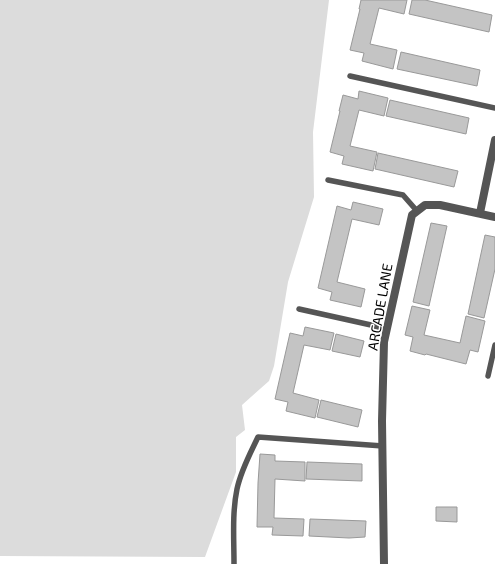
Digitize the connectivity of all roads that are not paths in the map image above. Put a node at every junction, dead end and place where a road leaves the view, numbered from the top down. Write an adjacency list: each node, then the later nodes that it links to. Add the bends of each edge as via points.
1 (350, 76): 2 (lane)
2 (495, 108)
3 (495, 140): 6 (street)
4 (328, 180): 5 (lane, via 403,195)
5 (417, 211): 6 (street, via 425,205 440,205); 9 (street, ARCADE LANE, via 412,215)
6 (480, 213): 7 (street)
7 (495, 216)
8 (299, 309): 9 (lane)
9 (387, 330): 12 (street, ARCADE LANE, via 384,342)
10 (495, 345): 11 (lane)
11 (488, 376)
12 (382, 446): 13 (lane, via 258,437 237,489); 14 (street, ARCADE LANE)
13 (234, 564)
14 (384, 564)

